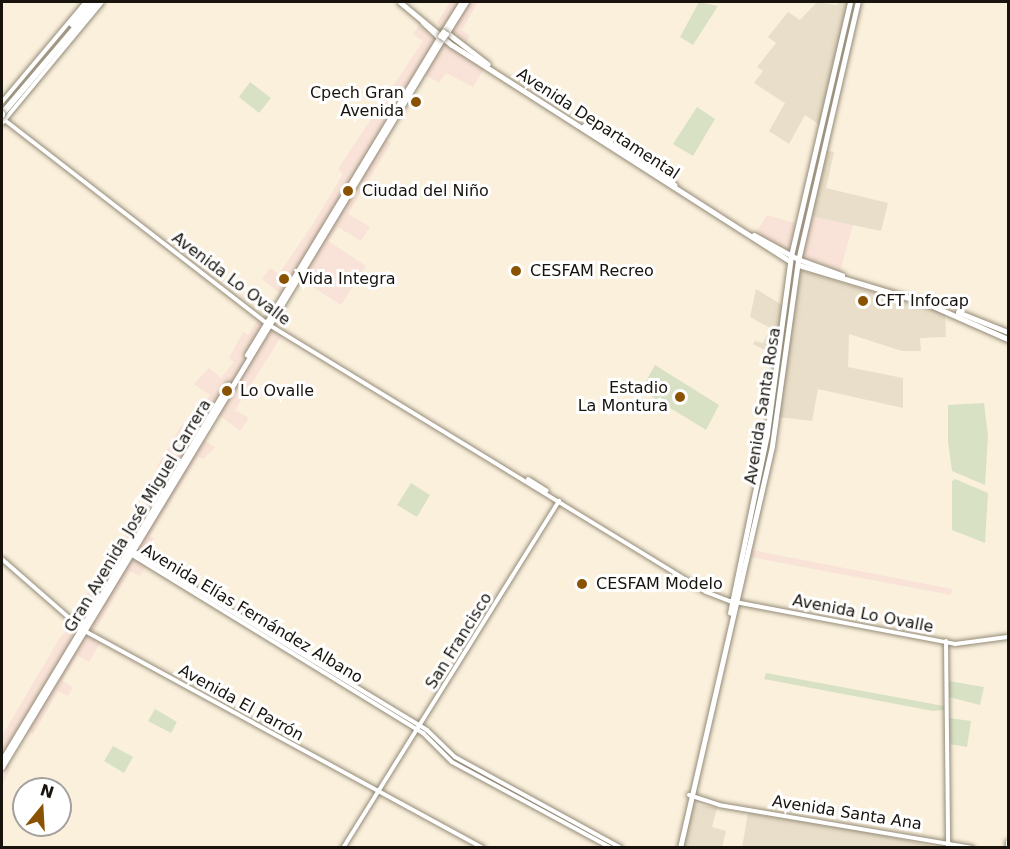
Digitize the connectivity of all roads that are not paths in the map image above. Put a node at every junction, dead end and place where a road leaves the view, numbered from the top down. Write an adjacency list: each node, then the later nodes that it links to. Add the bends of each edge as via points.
1 (86, 2): 11 (main road)
2 (91, 2): 12 (highway)
3 (97, 2): 12 (highway)
4 (102, 2): 12 (main road)
5 (464, 2): 9 (main road, Gran Avenida José Miguel Carrera)
6 (850, 2): 13 (main road, Avenida Santa Rosa)
7 (858, 2): 14 (main road, Avenida Santa Rosa)
8 (404, 3): 9 (main road); 10 (main road, Avenida Departamental)
9 (443, 35): 10 (main road); 16 (main road, Gran Avenida José Miguel Carrera)
10 (486, 65): 13 (main road, Avenida Departamental)
11 (2, 102)
12 (3, 117): 16 (main road, Avenida Lo Ovalle)
13 (789, 259): 14 (main road, Avenida Departamental); 22 (main road, Avenida Santa Rosa, via 767,436)
14 (798, 263): 15 (main road, Avenida Departamental); 22 (main road, Avenida Santa Rosa, via 773,441)
15 (843, 276): 17 (main road, via 939,304); 18 (main road, via 948,311)
16 (267, 324): 19 (main road, Avenida Lo Ovalle); 20 (main road, Gran Avenida José Miguel Carrera)
17 (1008, 332)
18 (1008, 339)
19 (559, 501): 22 (main road, Avenida Lo Ovalle, via 713,595); 26 (main road, San Francisco)
20 (129, 551): 23 (main road, Gran Avenida José Miguel Carrera); 26 (main road, Avenida Elías Fernández Albano)
21 (2, 559): 23 (main road, Avenida El Parrón)
22 (734, 601): 25 (main road, Avenida Lo Ovalle); 30 (main road, Avenida Santa Rosa)
23 (82, 629): 27 (main road, Gran Avenida José Miguel Carrera); 28 (main road, Gran Avenida José Miguel Carrera); 29 (main road, Avenida El Parrón)
24 (1008, 636): 25 (main road, Avenida Lo Ovalle, via 968,645)
25 (946, 641): 32 (main road)
26 (419, 728): 29 (main road, San Francisco); 35 (main road, Avenida Elías Fernández Albano, via 452,762); 36 (main road, Avenida Elías Fernández Albano, via 455,757)
27 (2, 760)
28 (2, 767)
29 (378, 791): 33 (main road, San Francisco); 34 (main road, Avenida El Parrón)
30 (690, 796): 32 (main road, Avenida Santa Ana, via 719,805); 37 (main road, Avenida Santa Rosa)
31 (1008, 842): 39 (main road)
32 (948, 845): 38 (main road, Avenida Santa Ana)
33 (343, 848)
34 (483, 848)
35 (611, 848)
36 (621, 848)
37 (679, 848)
38 (972, 848)
39 (1008, 848)

